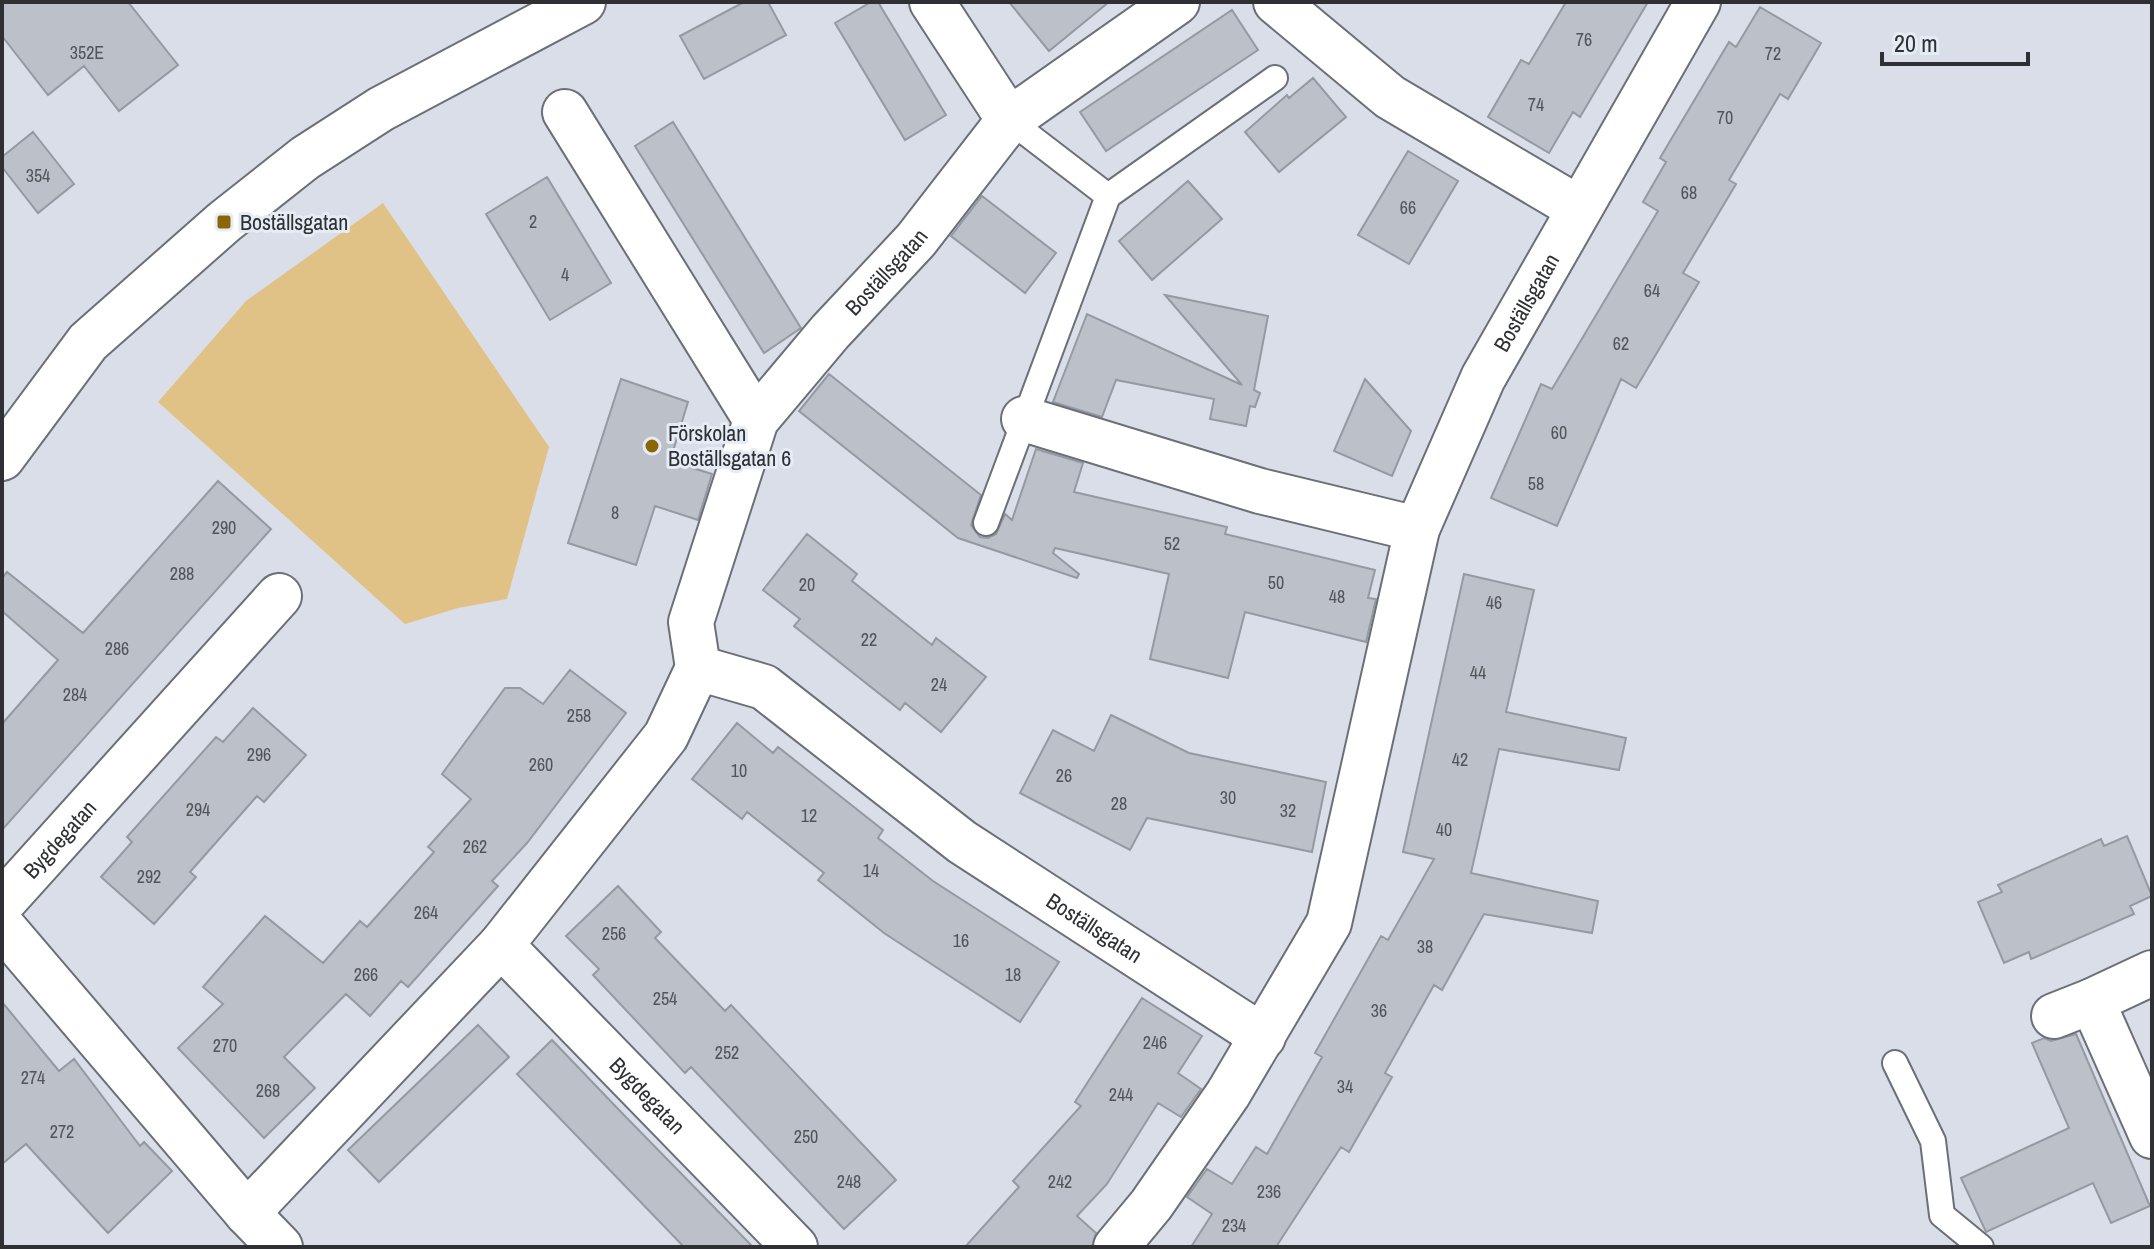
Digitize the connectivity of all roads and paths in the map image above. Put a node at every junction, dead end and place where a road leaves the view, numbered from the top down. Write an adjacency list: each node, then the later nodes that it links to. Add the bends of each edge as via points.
1 (583, 2): 13 (street, via 381,109 305,158 88,342)
2 (932, 2): 8 (street)
3 (1177, 2): 8 (street, Boställsgatan)
4 (1276, 2): 10 (street, via 1390,97)
5 (1698, 2): 10 (street, Boställsgatan)
6 (1275, 78): 9 (lane)
7 (565, 112): 12 (street)
8 (1009, 120): 9 (lane); 12 (street, Boställsgatan, via 916,240)
9 (1108, 196): 11 (lane)
10 (1578, 208): 15 (street, Boställsgatan, via 1483,378)
11 (1024, 419): 14 (lane); 15 (street, via 1260,491)
12 (756, 420): 17 (street, Boställsgatan, via 691,622)
13 (2, 458)
14 (986, 523)
15 (1417, 529): 22 (street, Boställsgatan, via 1329,923)
16 (279, 596): 18 (street, Bygdegatan)
17 (698, 668): 20 (street, via 666,736); 22 (street, Boställsgatan, via 764,687 962,842)
18 (2, 903)
19 (2, 926): 25 (street)
20 (501, 945): 25 (street); 27 (street, Bygdegatan)
21 (2152, 973): 24 (street, via 2073,1009)
22 (1263, 1037): 28 (street, via 1151,1205)
23 (1895, 1063): 29 (lane, via 1933,1141 1942,1215)
24 (2152, 1136)
25 (247, 1213): 26 (street)
26 (280, 1247)
27 (795, 1247)
28 (1116, 1247)
29 (1981, 1247)

